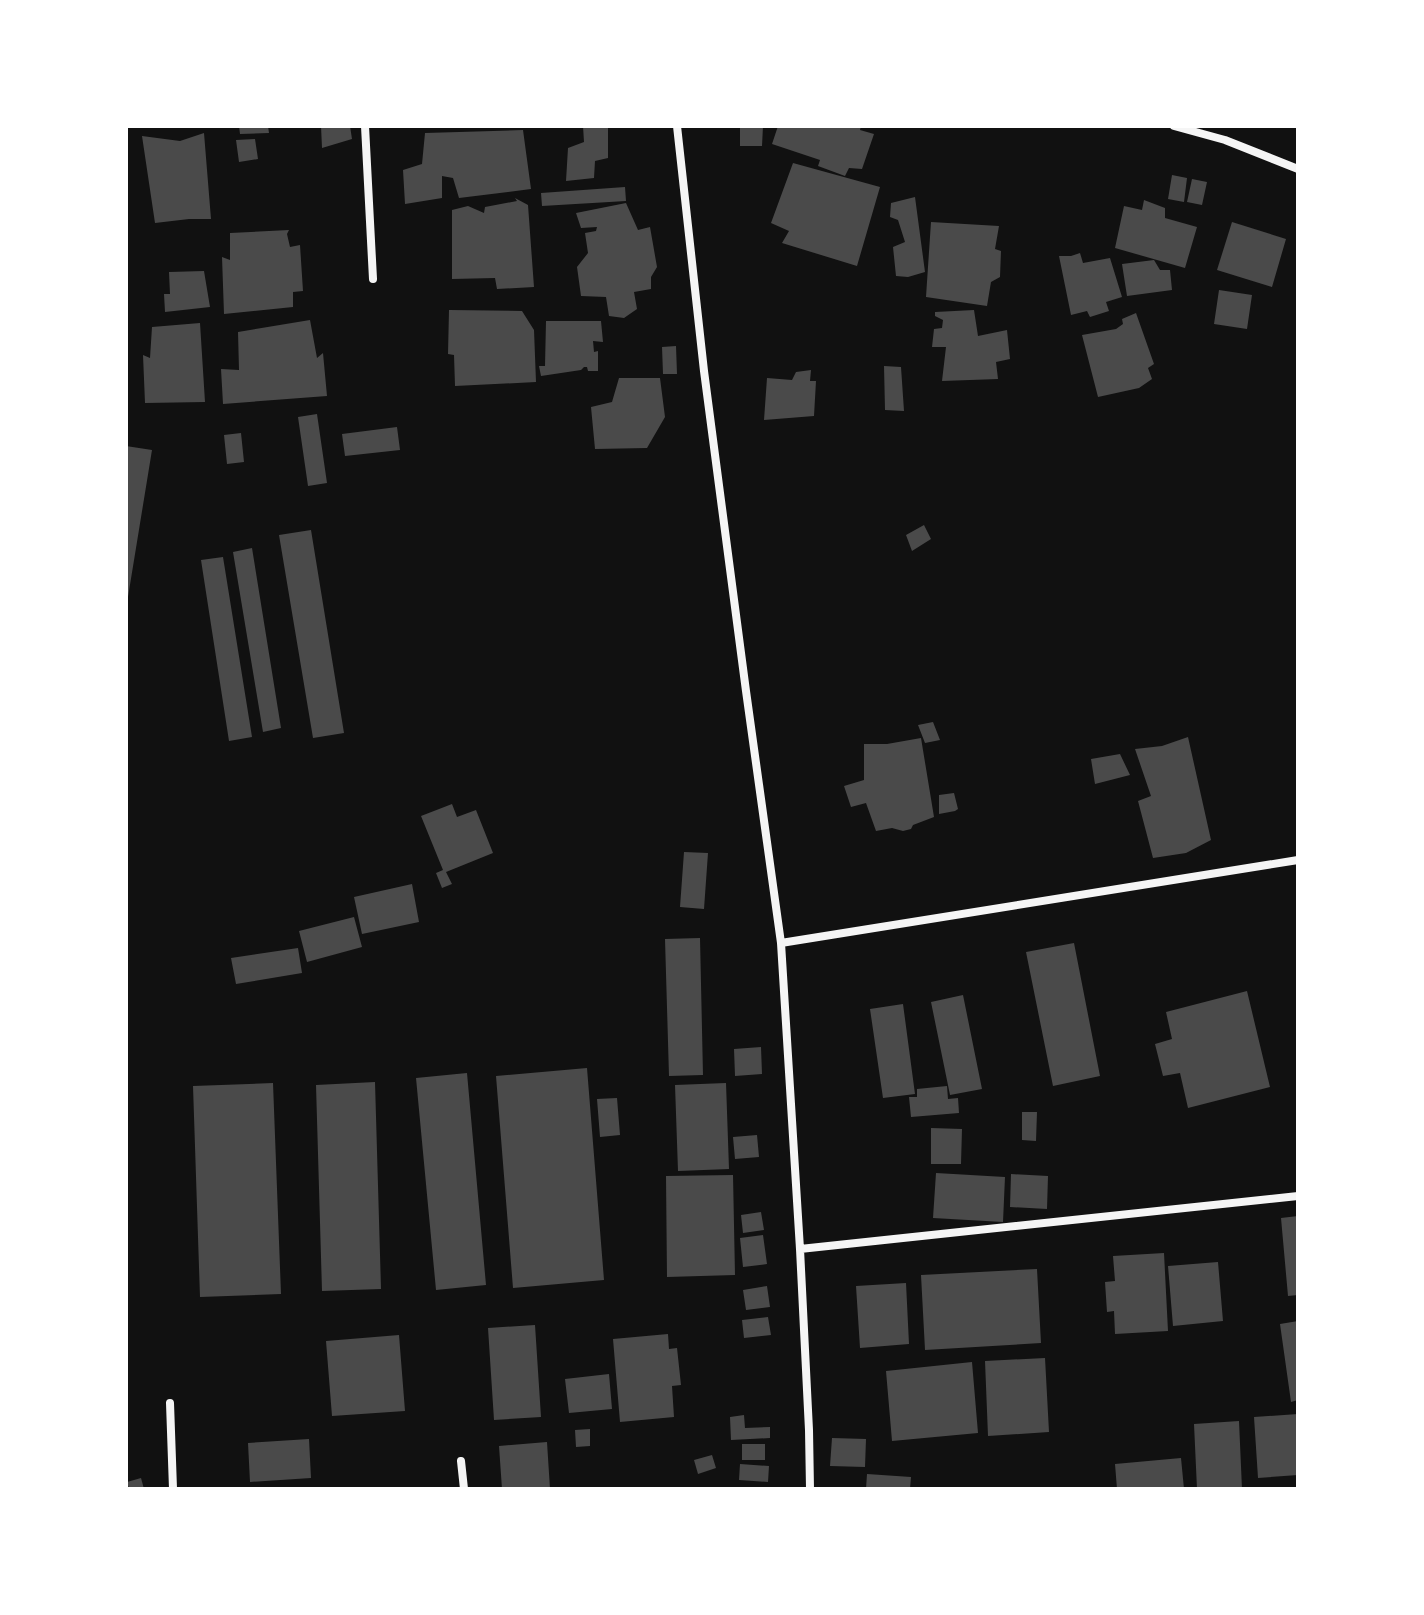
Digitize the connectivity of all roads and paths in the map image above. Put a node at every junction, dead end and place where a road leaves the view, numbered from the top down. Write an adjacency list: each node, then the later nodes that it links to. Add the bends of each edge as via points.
1 (365, 126): 5 (street)
2 (677, 126): 7 (street, via 704,371)
3 (1174, 126): 4 (street)
4 (1298, 169)
5 (373, 279)
6 (1298, 860): 7 (street)
7 (781, 943): 9 (street)
8 (1298, 1196): 9 (street)
9 (800, 1249): 14 (street)
10 (170, 1403): 12 (street)
11 (461, 1461): 13 (street)
12 (173, 1489)
13 (464, 1489)
14 (810, 1489)

